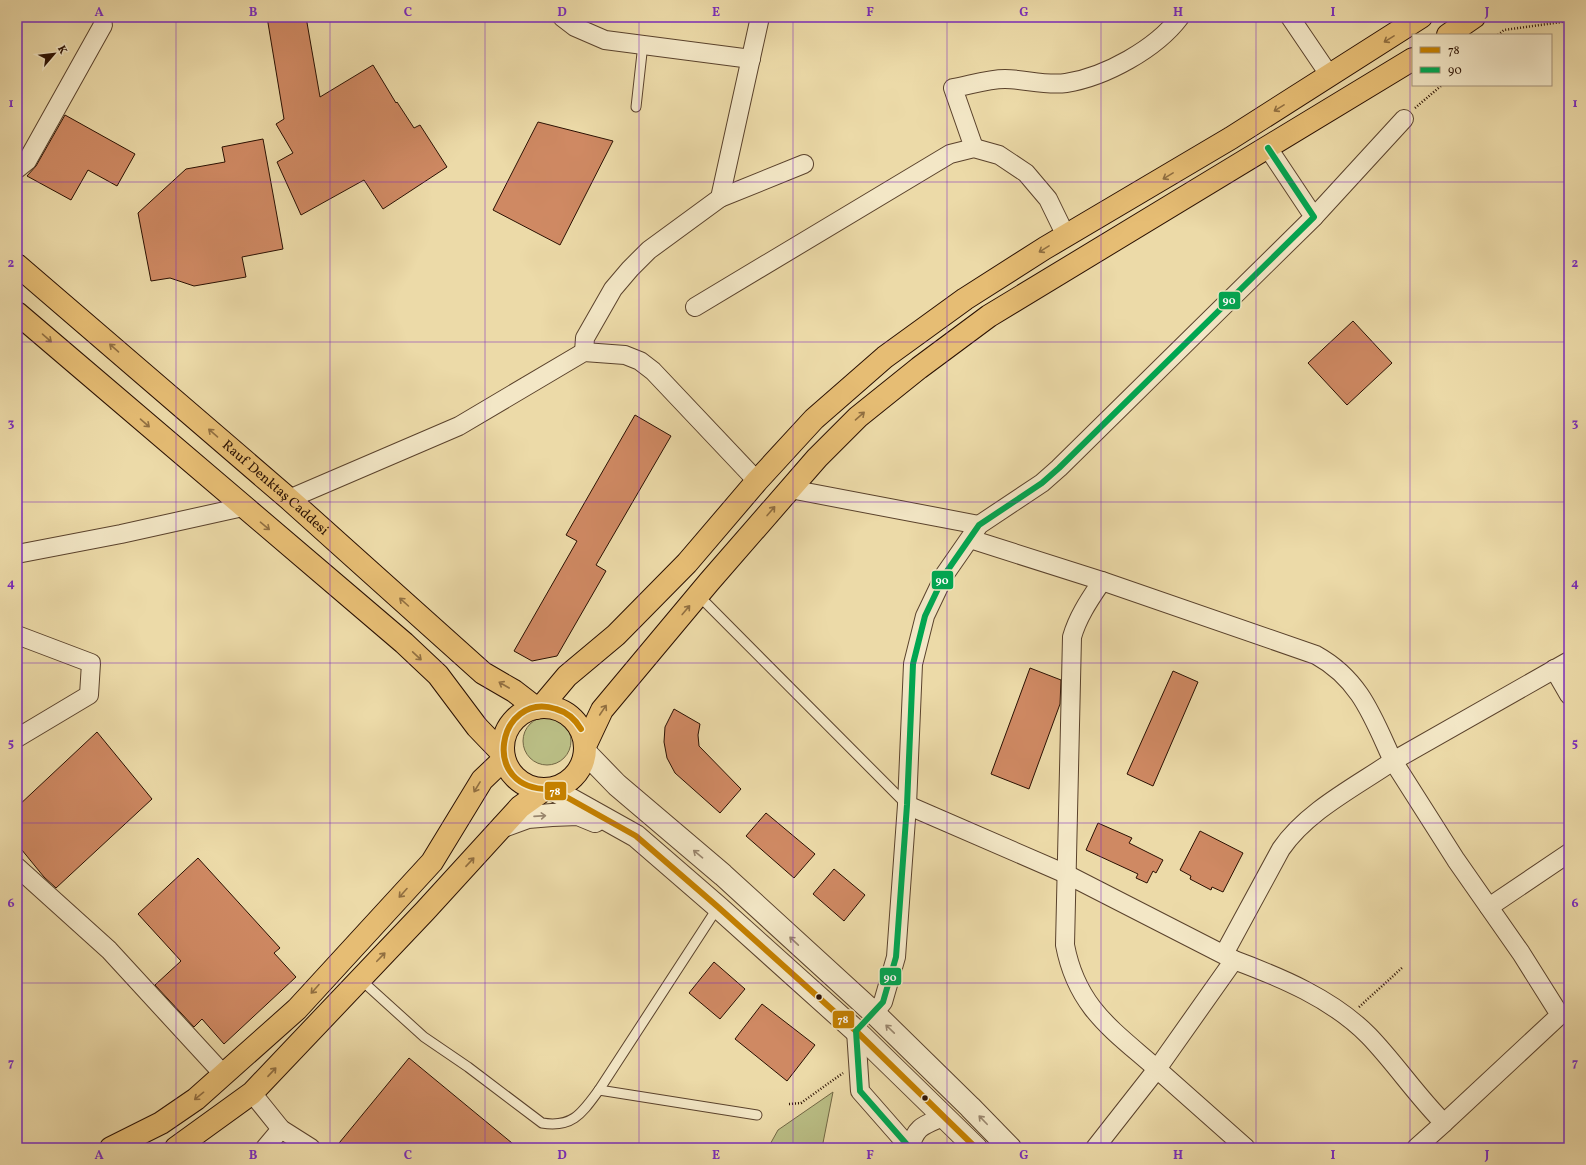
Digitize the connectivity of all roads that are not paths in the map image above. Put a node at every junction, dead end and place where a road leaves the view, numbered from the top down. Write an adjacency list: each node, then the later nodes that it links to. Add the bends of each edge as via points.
1 (562, 17): 9 (street, via 576,27 604,40)
2 (760, 17): 10 (street)
3 (1180, 17): 15 (street, via 1170,30 1134,57 1091,76 1064,83 1003,79 953,88)
4 (1290, 17): 12 (street)
5 (1421, 17): 12 (main road, one-way to 12)
6 (1474, 17): 8 (main road)
7 (103, 25): 18 (street, via 27,161)
8 (1449, 34)
9 (643, 44): 10 (street); 13 (lane)
10 (751, 58): 19 (street)
11 (1412, 60): 16 (main road)
12 (1330, 76): 21 (main road, one-way to 21)
13 (636, 107)
14 (1404, 119): 20 (street)
15 (974, 148): 21 (street, via 998,155 1026,173 1048,199); 23 (street, via 950,154)
16 (1268, 148): 20 (street); 27 (main road, one-way to 16, via 858,417 989,316)
17 (804, 164): 19 (street)
18 (17, 169)
19 (720, 198): 25 (street, via 649,250 630,269 613,289 585,338)
20 (1314, 218): 30 (street, via 1059,468)
21 (1066, 236): 26 (main road, one-way to 26, via 965,298 885,357 814,419)
22 (17, 265): 28 (main road, Rauf Denktaş Caddesi, one-way to 22)
23 (695, 307)
24 (17, 313): 29 (main road, one-way to 29)
25 (584, 352): 26 (street, via 625,355 640,361 653,371); 28 (street, via 459,426)
26 (757, 481): 37 (main road, via 687,563 616,635 567,676)
27 (790, 489): 30 (street); 39 (main road, one-way to 27, via 602,710)
28 (289, 499): 37 (main road, Rauf Denktaş Caddesi, one-way to 28, via 483,673)
29 (243, 507): 31 (street); 40 (main road, one-way to 40, via 404,642 438,675 477,727)
30 (974, 532): 32 (street); 43 (street, via 945,574 925,616 913,664)
31 (17, 554)
32 (1102, 581): 41 (street, via 1316,655 1328,662 1354,685 1364,699); 48 (street, via 1075,624 1072,637)
33 (706, 603): 43 (lane)
34 (17, 635): 38 (street, via 91,663 89,695)
35 (1561, 665): 36 (street); 41 (street)
36 (1569, 695)
37 (538, 707): 39 (main road, via 551,707 571,716 580,729); 40 (main road, via 518,715 510,724 502,747)
38 (17, 738)
39 (585, 748): 42 (main road, via 581,768 573,778 563,785); 53 (street, one-way to 39, via 723,875 617,785)
40 (504, 757): 42 (main road, via 509,770 517,780 527,786); 57 (main road, one-way to 57, via 482,780 432,862 297,1010)
41 (1393, 761): 50 (street); 51 (street, via 1311,817 1292,834 1281,849)
42 (549, 789): 44 (main road, via 520,807); 45 (street)
43 (907, 805): 48 (street); 53 (street, via 896,957 883,1002)
44 (503, 826): 45 (street, one-way to 45, via 528,817 578,814); 52 (main road, one-way to 44)
45 (636, 836): 49 (street)
46 (1569, 854): 50 (street)
47 (17, 867): 57 (street, via 109,950)
48 (1066, 874): 51 (street); 56 (street, via 1065,945 1078,987 1088,1005 1102,1020)
49 (718, 906): 55 (street); 58 (lane)
50 (1489, 907): 54 (street)
51 (1229, 957): 56 (street); 62 (street, via 1313,996 1347,1017 1368,1035 1427,1107)
52 (360, 979): 58 (lane, via 424,1037 542,1123 558,1124 575,1119); 59 (main road, one-way to 52)
53 (874, 1013): 55 (street); 70 (street, one-way to 53)
54 (1564, 1022): 62 (street)
55 (856, 1031): 61 (street); 68 (street, via 860,1091)
56 (1157, 1070): 71 (street); 72 (street)
57 (224, 1075): 64 (main road, one-way to 64, via 196,1099 161,1123)
58 (599, 1090): 60 (lane)
59 (252, 1093): 63 (street); 65 (main road)
60 (757, 1115)
61 (945, 1116): 68 (street, via 920,1126 913,1136); 69 (street)
62 (1444, 1123): 73 (street)
63 (281, 1129): 66 (street); 67 (street)
64 (111, 1148)
65 (176, 1148)
66 (265, 1148)
67 (311, 1148)
68 (910, 1148)
69 (976, 1148)
70 (1010, 1148)
71 (1095, 1148)
72 (1246, 1148)
73 (1416, 1148)

